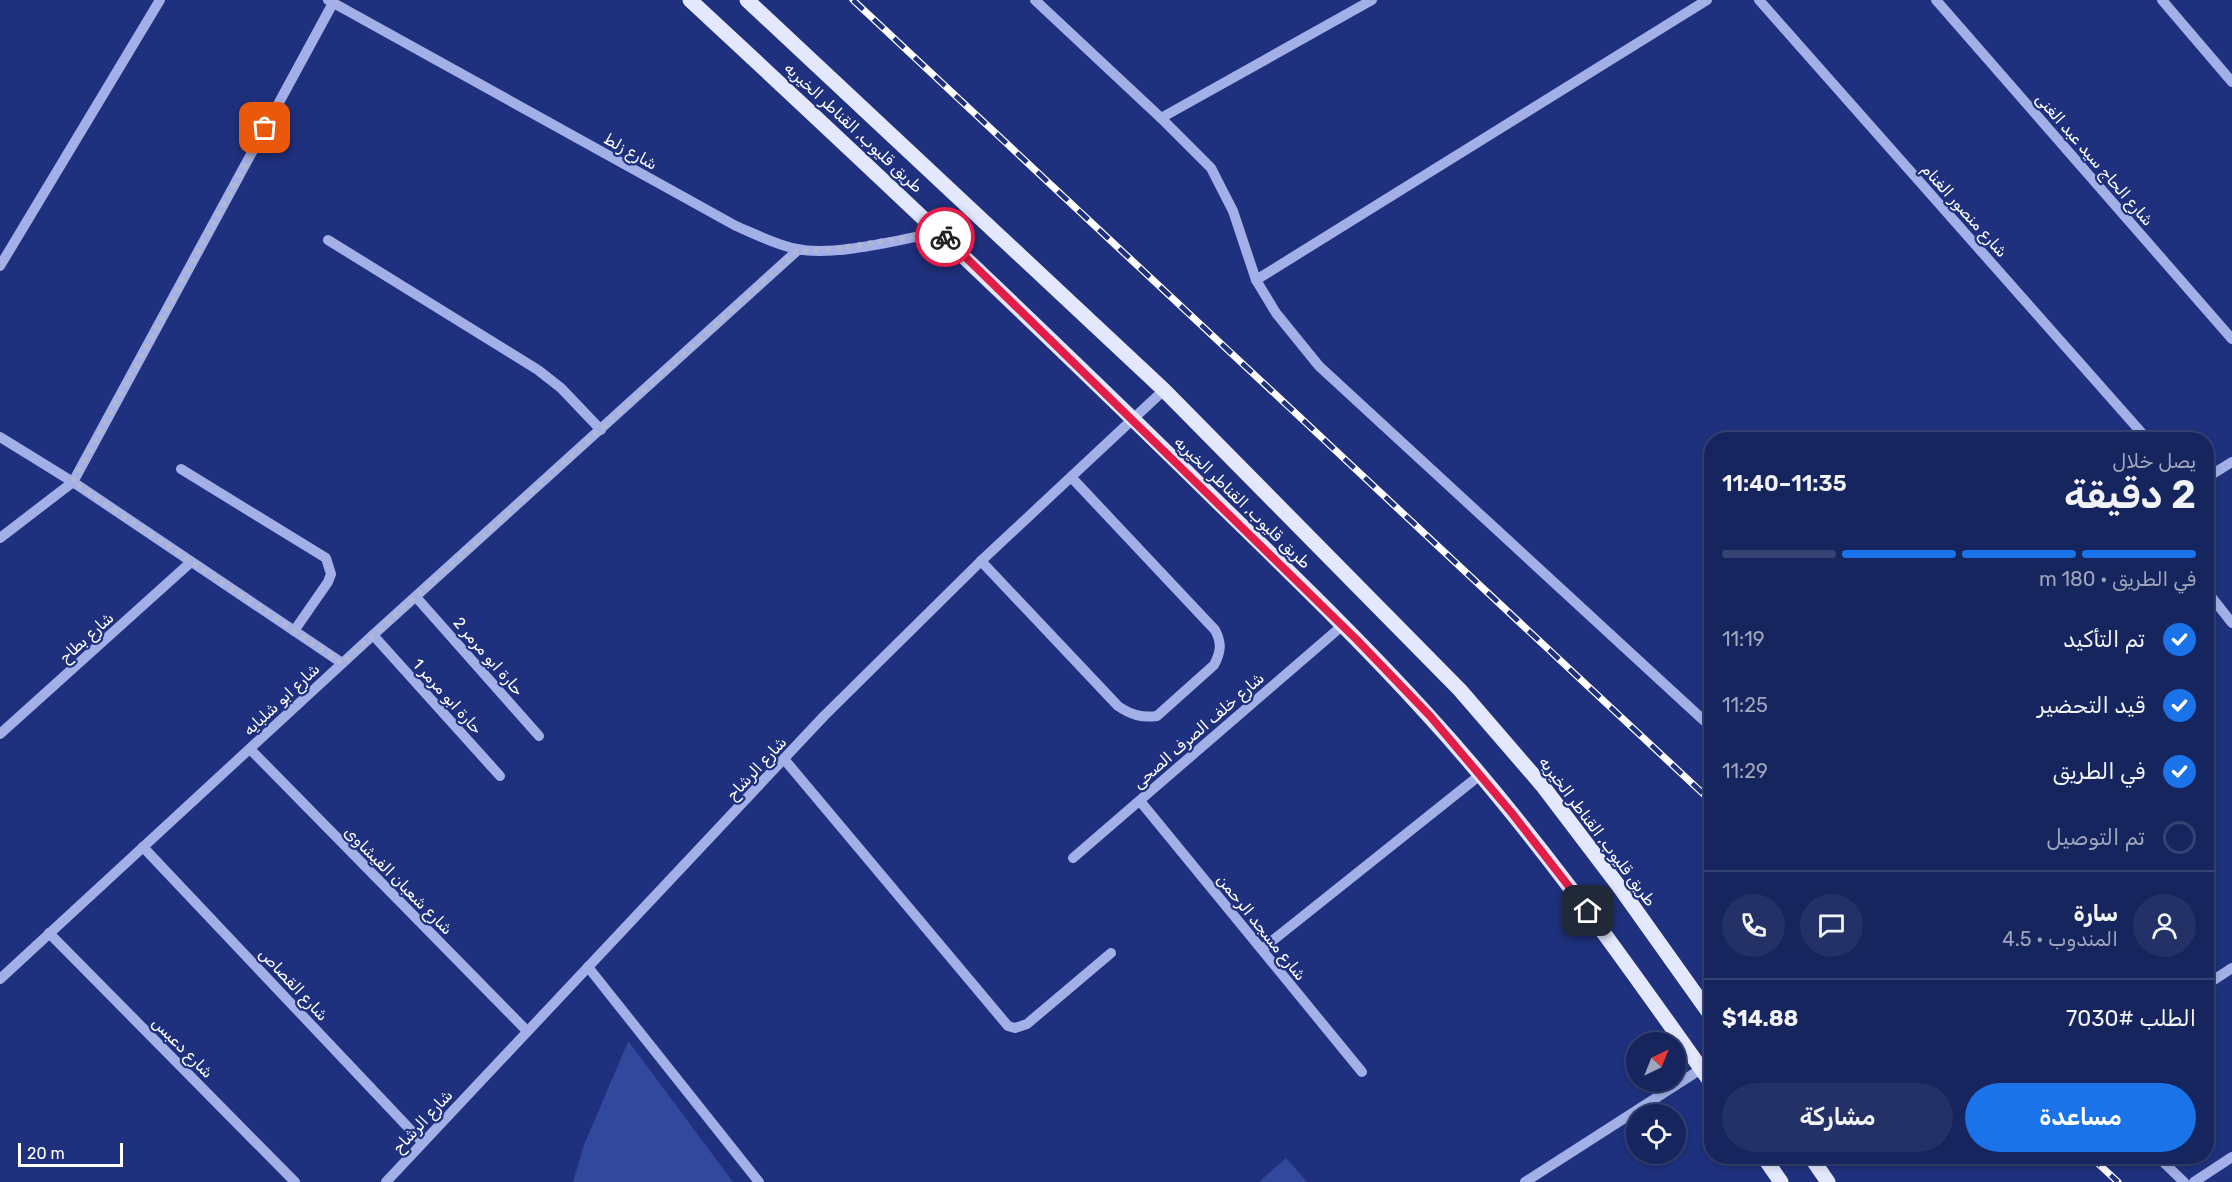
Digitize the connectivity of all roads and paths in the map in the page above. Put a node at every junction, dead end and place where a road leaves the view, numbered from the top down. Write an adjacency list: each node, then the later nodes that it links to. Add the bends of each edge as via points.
1 (160, 0): 16 (street)
2 (690, 0): 13 (main road, طريق قليوب, القناطر الخيريه)
3 (747, 0): 19 (main road, طريق قليوب, القناطر الخيريه)
4 (1035, 0): 12 (street)
5 (1372, 0): 12 (street)
6 (1707, 0): 17 (street)
7 (1759, 0): 22 (street, شارع منصور الغنام)
8 (1936, 0): 18 (street, شارع الحاج سيد عبد الغنى)
9 (2162, 0): 11 (street)
10 (330, 1): 15 (street, شارع زلط, via 736,226); 28 (street)
11 (2232, 82)
12 (1161, 118): 17 (street, via 1211,168 1233,212)
13 (940, 232): 15 (street, شارع زلط, via 829,250); 20 (main road, طريق قليوب, القناطر الخيريه)
14 (328, 240): 21 (street, via 538,370 561,388)
15 (798, 250): 21 (street, شارع ابو شلبايه)
16 (0, 266)
17 (1256, 280): 39 (street, via 1276,313 1319,366)
18 (2232, 339)
19 (1164, 390): 20 (street, شارع الرشاح); 56 (main road, طريق قليوب, القناطر الخيريه, via 1460,690 1542,785)
20 (1133, 419): 27 (street, شارع الرشاح); 35 (main road, طريق قليوب, القناطر الخيريه)
21 (600, 430): 32 (street, شارع ابو شلبايه)
22 (2141, 432)
23 (0, 437): 28 (street)
24 (2231, 463): 26 (street)
25 (181, 469): 36 (street, via 326,558 331,574 328,582)
26 (2214, 473)
27 (1072, 478): 30 (street, شارع الرشاح); 30 (street, via 1215,630 1221,644 1214,665 1157,716 1147,718 1127,712)
28 (73, 482): 29 (street); 31 (street)
29 (0, 538)
30 (981, 561): 43 (street, شارع الرشاح)
31 (192, 562): 36 (street); 40 (street, شارع بطاح)
32 (416, 597): 37 (street, شارع ابو شلبايه); 41 (street, حارة ابو مرمر 2)
33 (2214, 600): 34 (street)
34 (2232, 623)
35 (1343, 625): 45 (main road, طريق قليوب, القناطر الخيريه, via 1430,716); 46 (street, شارع خلف الصرف الصحى)
36 (294, 631): 38 (street)
37 (373, 635): 38 (street, شارع ابو شلبايه); 44 (street, حارة ابو مرمر 1)
38 (342, 663): 42 (street, شارع ابو شلبايه)
39 (1704, 721)
40 (0, 734)
41 (539, 736)
42 (250, 749): 47 (street, شارع ابو شلبايه); 57 (street, شارع شعبان الفيشاوى)
43 (784, 759): 51 (street, via 1008,1026 1027,1024); 52 (street, شارع الرشاح)
44 (500, 776)
45 (1480, 776): 50 (street); 58 (main road, طريق قليوب, القناطر الخيريه, via 1588,911)
46 (1140, 801): 48 (street, شارع خلف الصرف الصحى); 50 (street, شارع مسجد الرحمن)
47 (143, 847): 49 (street, شارع ابو شلبايه); 61 (street, شارع القصاص)
48 (1073, 858)
49 (49, 933): 54 (street, شارع ابو شلبايه); 66 (street, شارع دعبس)
50 (1262, 949): 59 (street, شارع مسجد الرحمن)
51 (1111, 953)
52 (588, 967): 57 (street, شارع الرشاح); 68 (street)
53 (2232, 969): 55 (street)
54 (0, 979)
55 (2214, 981)
56 (1704, 1006)
57 (527, 1031): 61 (street, شارع الرشاح)
58 (1701, 1069): 60 (main road, طريق قليوب, القناطر الخيريه); 69 (street)
59 (1362, 1072)
60 (1704, 1073)
61 (422, 1142): 67 (street, شارع الرشاح)
62 (2232, 1157): 73 (street)
63 (1769, 1164): 70 (main road)
64 (1816, 1164): 71 (main road)
65 (2165, 1164): 72 (street)
66 (295, 1182)
67 (386, 1182)
68 (759, 1182)
69 (1525, 1182)
70 (1781, 1182)
71 (1828, 1182)
72 (2184, 1182)
73 (2194, 1182)

